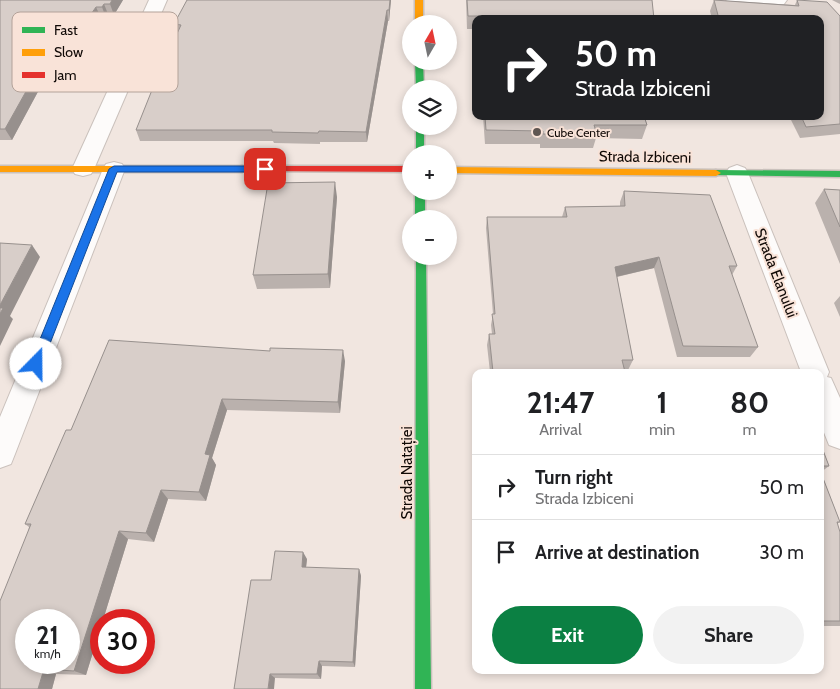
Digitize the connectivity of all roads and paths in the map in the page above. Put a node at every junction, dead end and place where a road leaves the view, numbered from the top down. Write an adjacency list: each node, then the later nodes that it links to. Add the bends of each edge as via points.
1 (158, 0): 5 (street)
2 (419, 0): 6 (street)
3 (735, 0): 4 (street)
4 (778, 0)
5 (153, 12)
6 (419, 15)
7 (117, 92): 9 (street)
8 (0, 169): 9 (street)
9 (83, 169): 10 (street)
10 (114, 169): 11 (street); 19 (street)
11 (402, 169)
12 (457, 170): 13 (street, Strada Izbiceni)
13 (737, 173): 14 (street, Strada Izbiceni); 16 (street, Strada Elanului)
14 (840, 174)
15 (420, 265): 20 (street, Strada Natației)
16 (814, 369)
17 (824, 395): 18 (street)
18 (840, 435)
19 (0, 454)
20 (423, 689)

